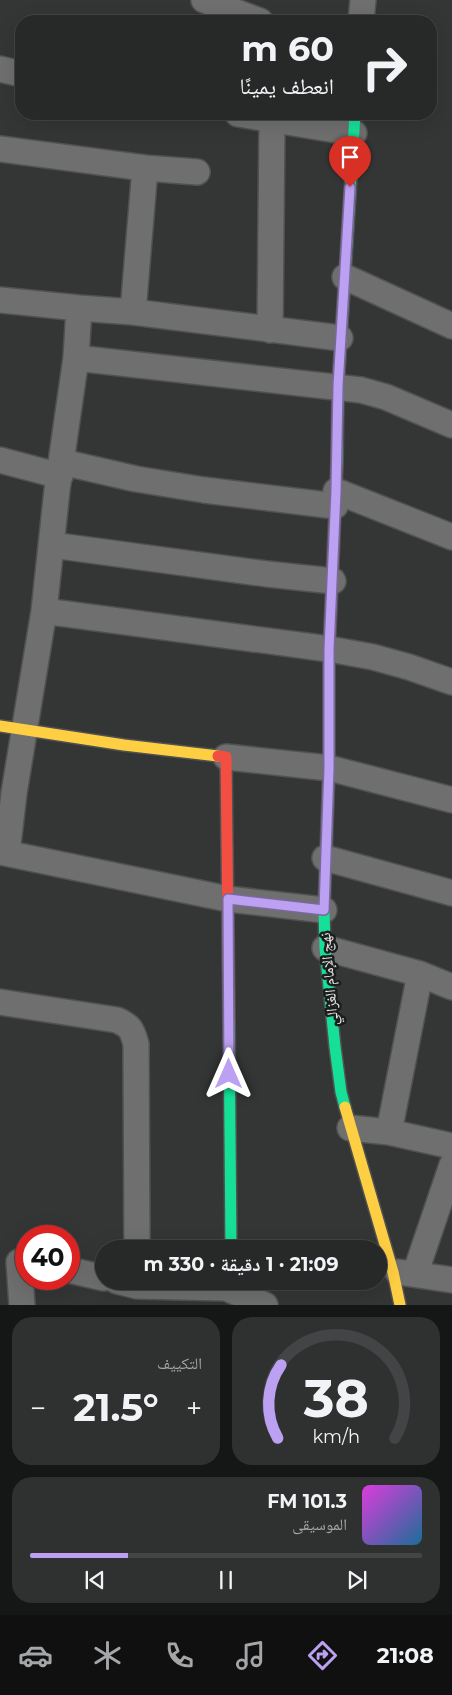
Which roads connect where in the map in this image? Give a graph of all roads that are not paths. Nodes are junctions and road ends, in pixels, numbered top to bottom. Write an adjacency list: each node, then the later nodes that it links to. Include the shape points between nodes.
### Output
1 (204, 0): 3 (street)
2 (362, 0): 4 (street)
3 (244, 15)
4 (361, 15)
5 (0, 70): 6 (street)
6 (15, 73)
7 (272, 120): 8 (street, نهج الإمام الغزالي); 17 (street)
8 (354, 123): 12 (street, نهج الإمام الغزالي)
9 (0, 149): 10 (street)
10 (145, 168): 11 (street); 15 (street)
11 (197, 172)
12 (345, 277): 16 (street); 18 (street, نهج الإمام الغزالي)
13 (0, 300): 14 (street)
14 (79, 308): 15 (street); 19 (street)
15 (133, 312): 17 (street)
16 (452, 326)
17 (270, 330): 18 (street)
18 (340, 338): 20 (street, نهج الإمام الغزالي)
19 (76, 358): 20 (street); 23 (street)
20 (338, 386): 21 (street, via 386,397); 24 (street, نهج الإمام الغزالي)
21 (452, 425)
22 (0, 460): 23 (street)
23 (61, 469): 24 (street, via 204,490); 26 (street)
24 (336, 499): 25 (street); 27 (street, نهج الإمام الغزالي)
25 (452, 536)
26 (52, 545): 27 (street); 28 (street)
27 (333, 580): 29 (street, نهج الإمام الغزالي)
28 (44, 611): 29 (street); 32 (street)
29 (329, 649): 30 (street, via 373,657); 34 (street, نهج الإمام الغزالي)
30 (452, 682)
31 (0, 726): 32 (street)
32 (25, 730): 33 (street); 36 (street)
33 (226, 757): 34 (street); 39 (street)
34 (329, 768): 35 (street); 37 (street, نهج الإمام الغزالي)
35 (452, 800)
36 (3, 852): 39 (street)
37 (326, 858): 38 (street); 40 (street, نهج الإمام الغزالي)
38 (452, 893)
39 (228, 899): 40 (street); 50 (street)
40 (324, 910): 41 (street, نهج الإمام الغزالي)
41 (325, 948): 42 (street); 45 (street, نهج الإمام الغزالي, via 337,1065)
42 (420, 974): 43 (street); 46 (street)
43 (452, 987)
44 (0, 1002): 49 (street, via 117,1020 129,1026 136,1044)
45 (350, 1128): 46 (street); 52 (street, نهج الإمام الغزالي)
46 (389, 1132): 47 (street)
47 (452, 1146)
48 (452, 1165): 52 (street)
49 (137, 1240)
50 (231, 1240)
51 (80, 1273): 53 (street)
52 (404, 1273): 54 (street); 59 (street, نهج الإمام الغزالي)
53 (95, 1276)
54 (452, 1280)
55 (20, 1290): 57 (street)
56 (238, 1290): 58 (street)
57 (22, 1305)
58 (265, 1305)
59 (400, 1305)

